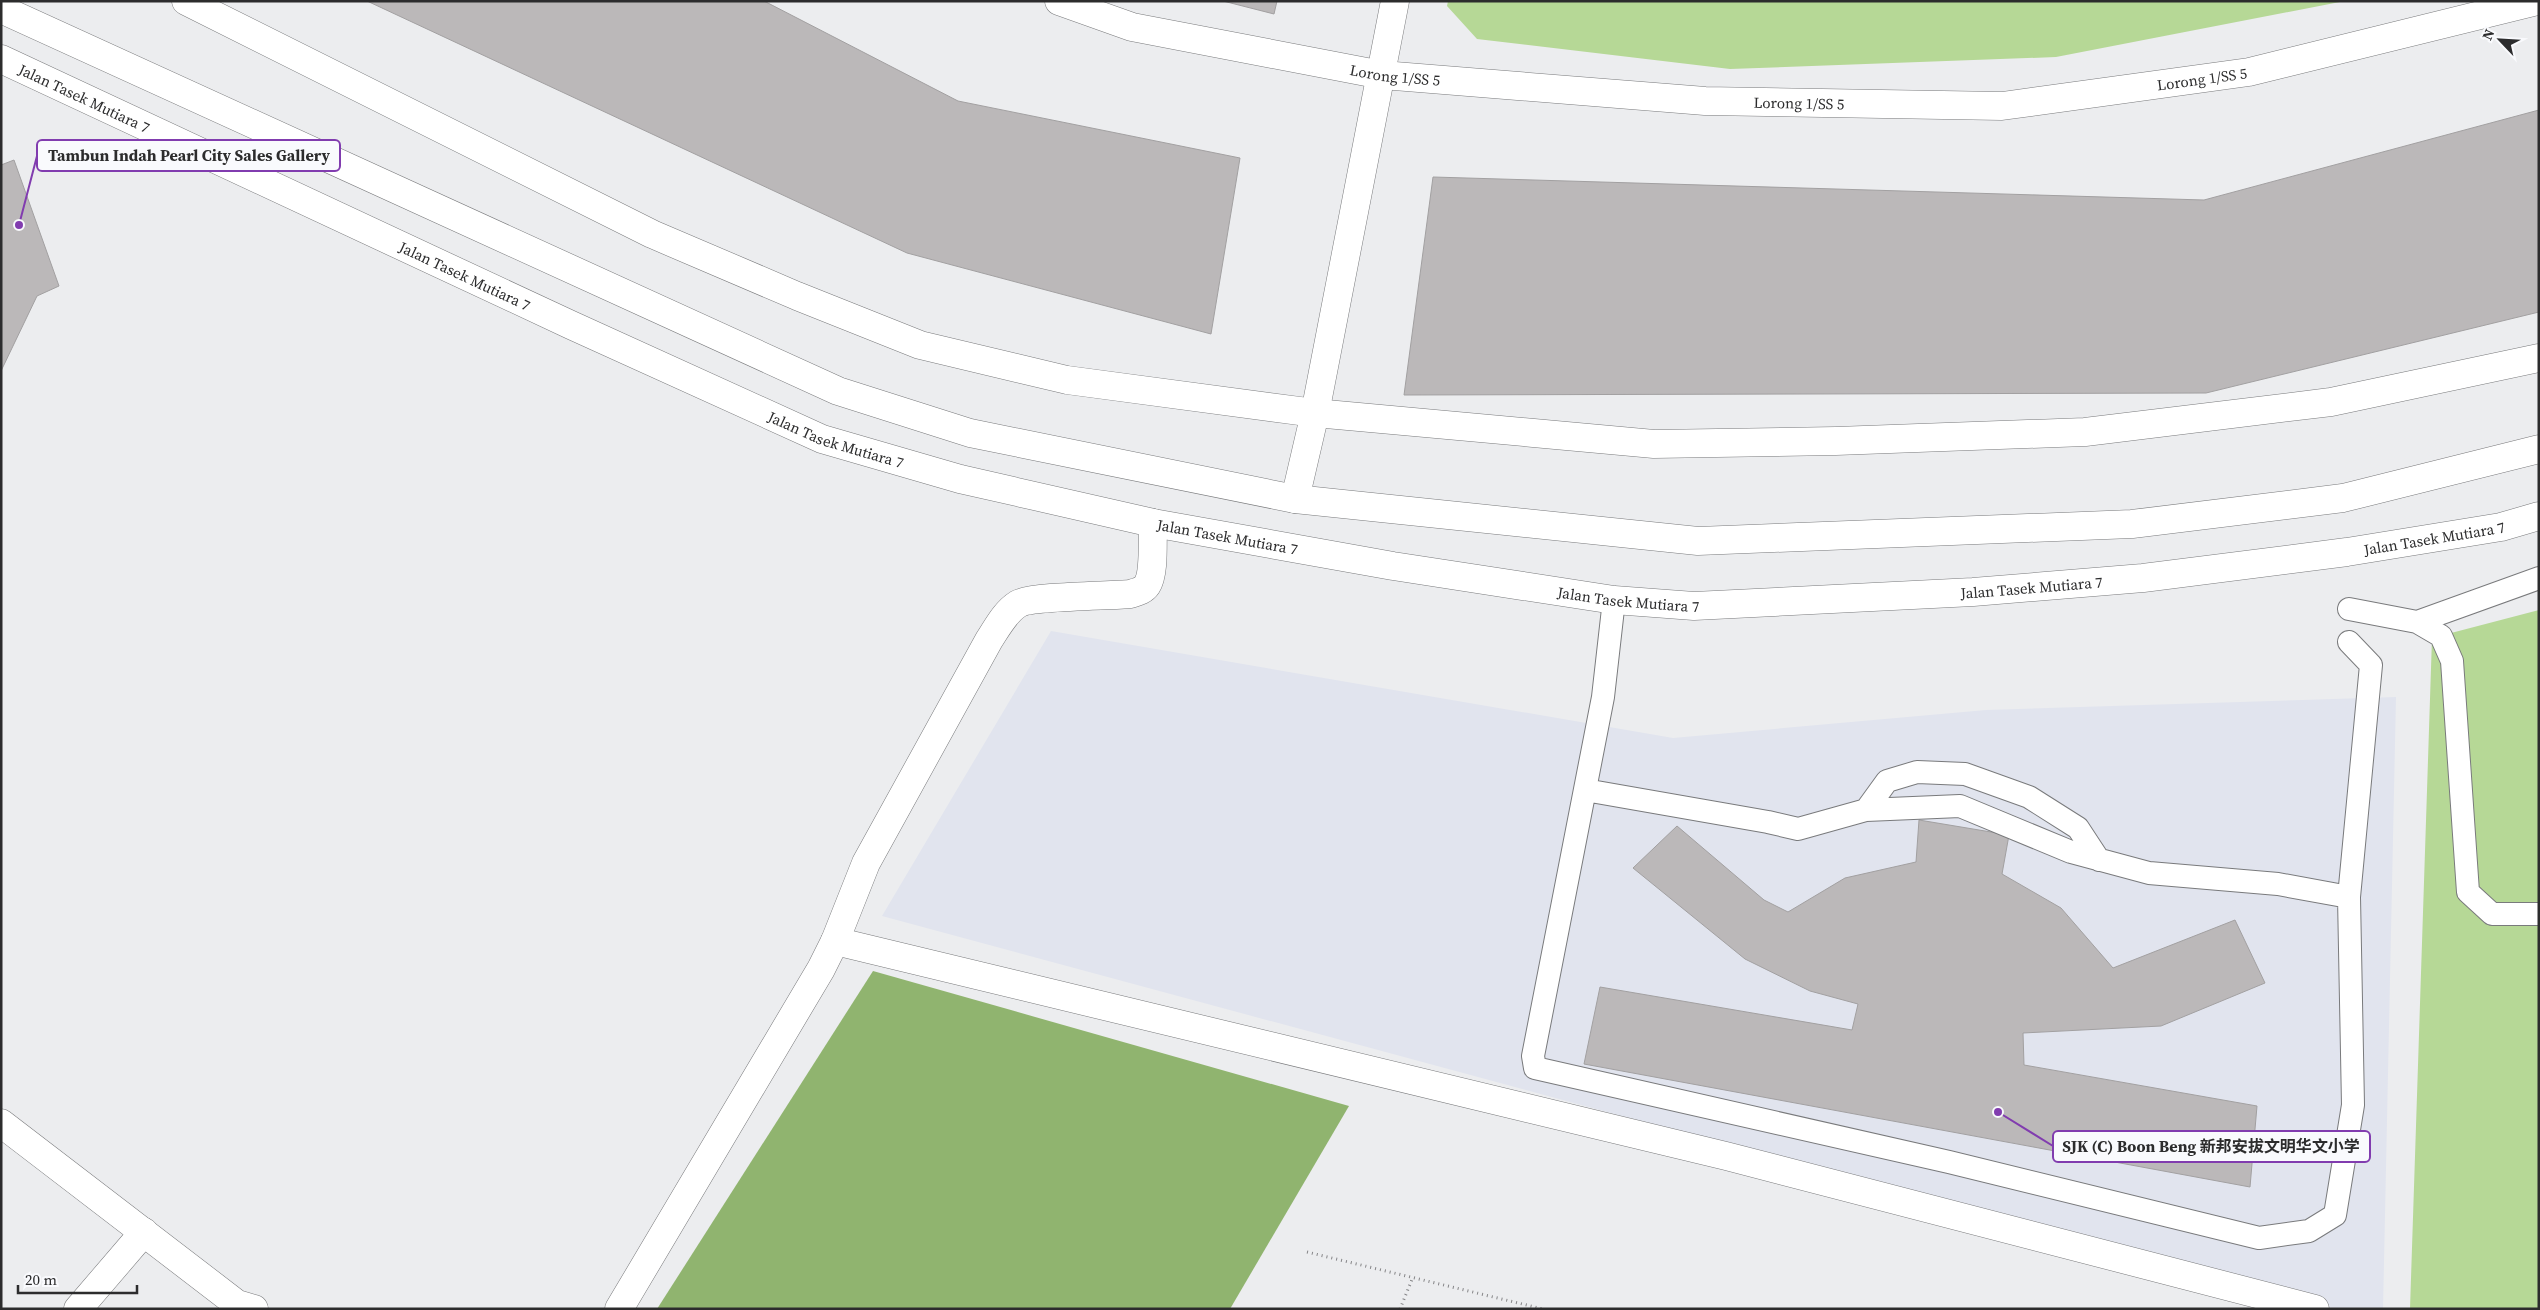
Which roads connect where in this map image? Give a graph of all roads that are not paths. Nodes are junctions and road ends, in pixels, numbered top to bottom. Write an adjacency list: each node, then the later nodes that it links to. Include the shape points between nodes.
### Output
1 (186, 1): 9 (street, via 652,234 920,344 1067,380)
2 (1059, 1): 7 (street, Lorong 1/SS 5, via 1132,27)
3 (1395, 1): 7 (street)
4 (2537, 1): 7 (street, Lorong 1/SS 5, via 2249,72 2002,106 1704,102)
5 (2, 9): 11 (street, via 838,390 970,433)
6 (1, 59): 13 (street, Jalan Tasek Mutiara 7, via 822,439 960,479)
7 (1382, 75): 9 (street)
8 (2539, 358): 9 (street, via 2332,402 2085,432 1654,444)
9 (1315, 413): 11 (street)
10 (2539, 449): 11 (street, via 2343,498 2132,524 1698,541)
11 (1295, 499)
12 (2539, 516): 15 (street, Jalan Tasek Mutiara 7, via 2501,527 2347,552 2143,578 1973,592 1694,606)
13 (1153, 523): 15 (street, Jalan Tasek Mutiara 7, via 1393,566); 24 (street, via 1151,575 1141,591 1040,599 1019,603 1006,615 989,640 866,864)
14 (2539, 578): 17 (lane)
15 (1614, 600): 19 (lane, via 1603,697)
16 (2349, 608): 17 (lane)
17 (2416, 622): 23 (lane, via 2441,636 2452,661 2468,892 2492,914)
18 (2350, 642): 22 (lane, via 2371,665)
19 (1586, 790): 20 (lane, via 1798,829); 22 (lane, via 1533,1056 1535,1068 1949,1162 2259,1238 2309,1231 2335,1214 2353,1105)
20 (1866, 810): 21 (lane, via 1960,806 2071,852); 21 (lane, via 1887,781 1917,772 1965,774 2029,797 2078,828)
21 (2099, 860): 22 (lane, via 2149,874 2278,884)
22 (2350, 897)
23 (2539, 914)
24 (835, 941): 29 (street); 30 (street, via 1726,1156)
25 (1, 1123): 26 (street)
26 (144, 1232): 27 (street); 28 (street, via 237,1304)
27 (78, 1309)
28 (254, 1309)
29 (619, 1309)
30 (2315, 1309)

